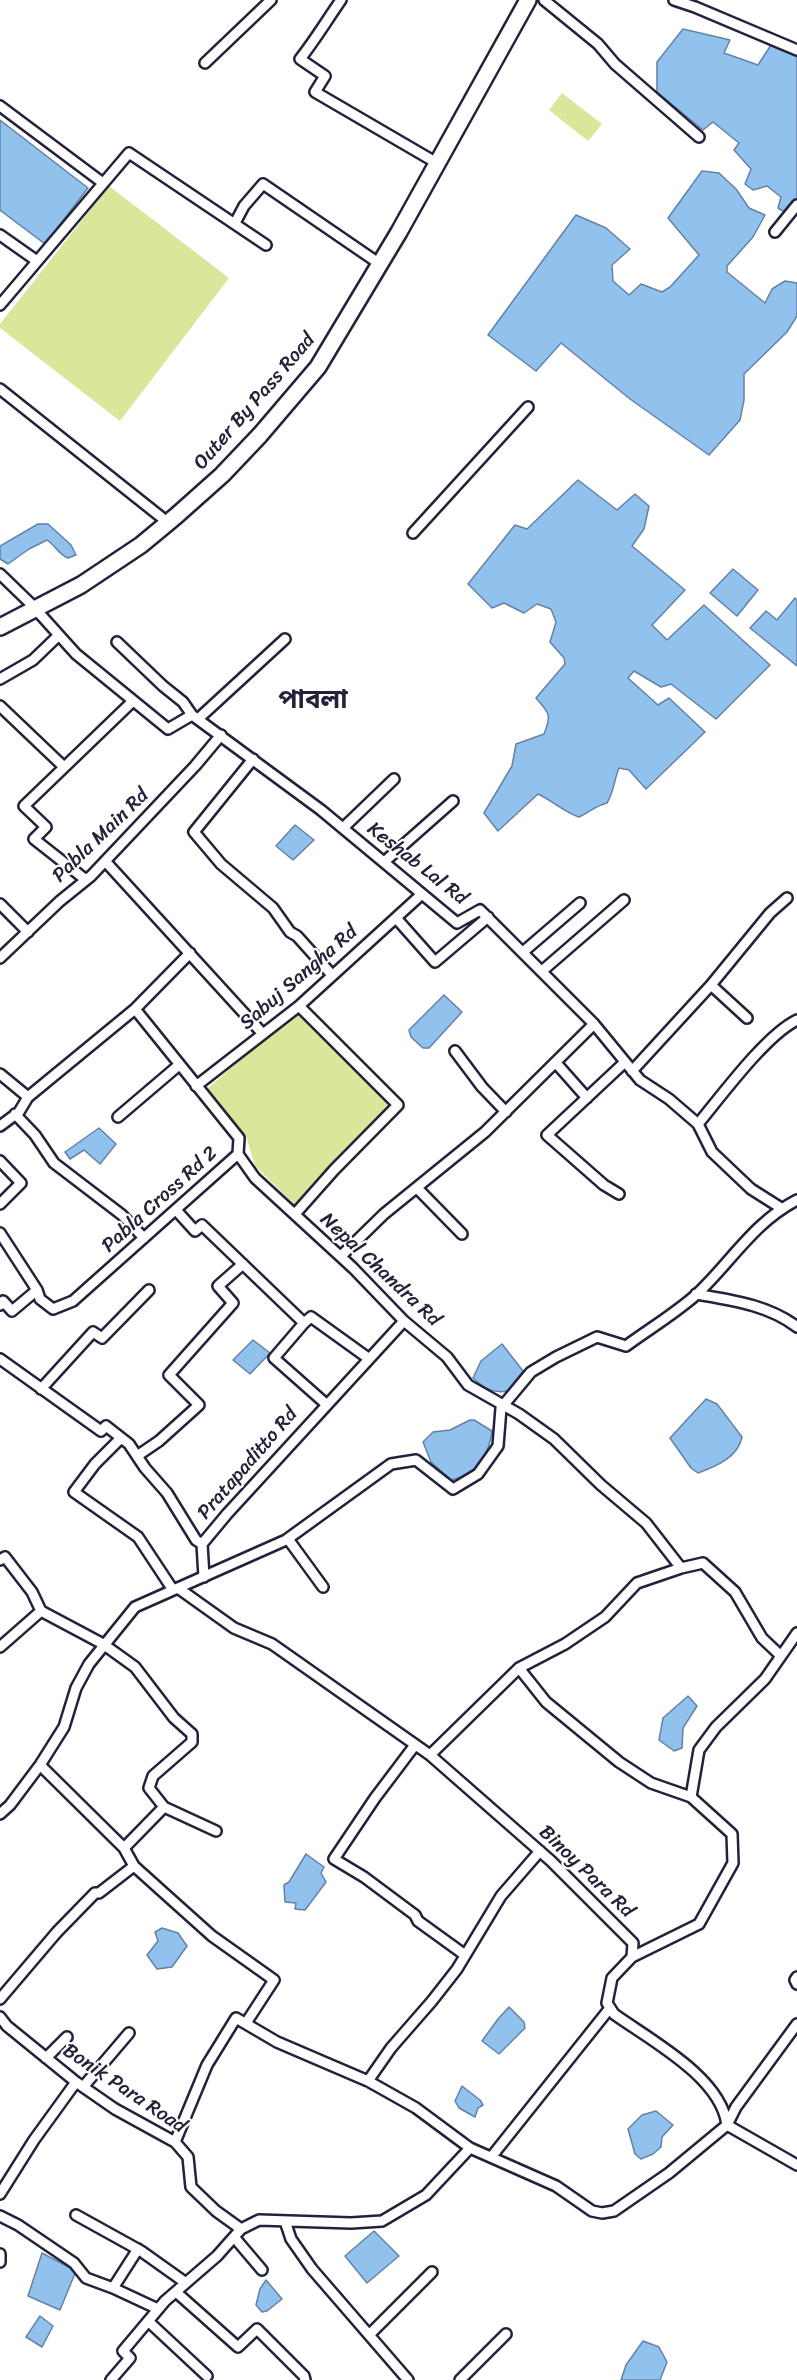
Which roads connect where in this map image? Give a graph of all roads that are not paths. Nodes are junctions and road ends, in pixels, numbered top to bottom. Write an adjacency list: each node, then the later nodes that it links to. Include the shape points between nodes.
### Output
1 (271, 0): 9 (street)
2 (341, 0): 12 (street, via 300,59 325,76 315,92)
3 (518, 0): 12 (main road, Outer By Pass Road)
4 (528, 0): 27 (main road, Outer By Pass Road, via 399,232 318,367 203,494 141,544 81,585)
5 (544, 0): 11 (street)
6 (674, 0): 7 (street)
7 (696, 3): 8 (street)
8 (797, 50)
9 (205, 63)
10 (0, 106): 13 (street)
11 (699, 137)
12 (430, 159): 19 (main road, Outer By Pass Road)
13 (103, 183): 15 (street, via 129,153); 20 (street)
14 (797, 206): 16 (street)
15 (235, 223): 18 (street); 19 (street, via 263,184)
16 (775, 232)
17 (0, 236): 20 (street)
18 (266, 245)
19 (374, 260): 24 (main road, Outer By Pass Road, via 311,362 231,453)
20 (37, 261): 21 (street)
21 (0, 305)
22 (0, 388): 24 (street)
23 (528, 407): 25 (street)
24 (161, 516): 27 (main road, Outer By Pass Road, via 133,540)
25 (413, 533)
26 (0, 574): 27 (street)
27 (33, 606): 28 (main road, Outer By Pass Road); 29 (main road, Outer By Pass Road); 30 (street)
28 (0, 620)
29 (0, 627)
30 (59, 636): 33 (street, via 33,660); 34 (street)
31 (285, 639): 36 (street)
32 (117, 642): 36 (street, Keshab Lal Rd)
33 (0, 679)
34 (134, 701): 36 (street, via 168,729); 39 (street)
35 (0, 706): 39 (street)
36 (195, 717): 37 (street, Keshab Lal Rd)
37 (221, 735): 38 (street, Keshab Lal Rd); 43 (street, Pabla Main Rd)
38 (253, 759): 42 (street, Keshab Lal Rd); 58 (street, via 194,832 221,864 273,908 290,932)
39 (64, 767): 45 (street, via 24,806 46,827 34,839)
40 (394, 779): 42 (street)
41 (453, 801): 44 (street)
42 (343, 828): 44 (street, Keshab Lal Rd)
43 (105, 861): 45 (street, Pabla Main Rd); 55 (street)
44 (384, 862): 46 (street, Keshab Lal Rd)
45 (86, 880): 53 (street, Pabla Main Rd)
46 (422, 894): 51 (street, Keshab Lal Rd, via 458,923 480,909); 52 (street, Sabuj Sangha Rd)
47 (787, 898): 59 (street)
48 (624, 900): 57 (street)
49 (580, 903): 54 (street)
50 (0, 904): 53 (street)
51 (488, 917): 52 (street, via 435,962); 54 (street, Keshab Lal Rd)
52 (396, 918): 58 (street, Sabuj Sangha Rd)
53 (28, 932): 56 (street, Pabla Main Rd)
54 (523, 952): 57 (street, Keshab Lal Rd)
55 (190, 953): 61 (street); 65 (street)
56 (0, 958)
57 (542, 971): 64 (street, Keshab Lal Rd)
58 (332, 975): 60 (street, Sabuj Sangha Rd)
59 (711, 985): 62 (street); 70 (street)
60 (298, 1006): 65 (street, Sabuj Sangha Rd); 88 (street, via 398,1105)
61 (135, 1009): 69 (street, Pabla Cross Rd 2); 73 (street)
62 (747, 1018)
63 (797, 1020): 78 (street, via 768,1043)
64 (594, 1024): 67 (street, Keshab Lal Rd); 68 (street)
65 (264, 1034): 72 (street, Sabuj Sangha Rd)
66 (455, 1051): 75 (street)
67 (625, 1062): 70 (street, Keshab Lal Rd); 74 (street)
68 (556, 1063): 74 (street); 75 (street)
69 (179, 1065): 72 (street, Pabla Cross Rd 2); 77 (street)
70 (632, 1071): 78 (street, Keshab Lal Rd)
71 (0, 1074): 73 (street)
72 (196, 1086): 80 (street, Pabla Cross Rd 2, via 240,1138)
73 (27, 1097): 76 (street)
74 (587, 1098): 83 (street, via 548,1136)
75 (506, 1112): 82 (street)
76 (15, 1114): 79 (street); 91 (street, via 54,1163 122,1215)
77 (118, 1117)
78 (698, 1124): 86 (street, Keshab Lal Rd, via 712,1152 751,1189)
79 (0, 1126)
80 (238, 1154): 87 (street, Pabla Cross Rd 2); 88 (street, Nepal Chandra Rd, via 255,1178)
81 (0, 1161): 84 (street, via 21,1184)
82 (417, 1188): 90 (street); 92 (street)
83 (619, 1194)
84 (1, 1200)
85 (797, 1200): 86 (street)
86 (781, 1208): 96 (street, via 742,1243)
87 (176, 1210): 91 (street, Pabla Cross Rd 2); 93 (street, via 195,1232 202,1225)
88 (295, 1215): 92 (street, Nepal Chandra Rd)
89 (0, 1233): 94 (street)
90 (462, 1234)
91 (144, 1238): 94 (street, Pabla Cross Rd 2, via 74,1300 53,1309 40,1299)
92 (341, 1256): 98 (street, Nepal Chandra Rd)
93 (243, 1264): 99 (street); 107 (street, via 218,1286 233,1303 170,1375 199,1405)
94 (37, 1290): 97 (street, via 12,1311)
95 (149, 1290): 103 (street, via 102,1338 93,1332)
96 (696, 1294): 100 (street, via 744,1302); 105 (street, via 626,1346 597,1337 556,1357 531,1372)
97 (1, 1301)
98 (404, 1321): 101 (street, Pratapaditto Rd); 105 (street, Nepal Chandra Rd, via 447,1357 468,1384)
99 (304, 1323): 101 (street, via 311,1317); 104 (street, via 274,1358)
100 (797, 1327)
101 (368, 1358): 104 (street, Pratapaditto Rd)
102 (0, 1359): 103 (street)
103 (41, 1389): 106 (street, via 101,1431 106,1426)
104 (326, 1404): 109 (street, Pratapaditto Rd)
105 (502, 1404): 108 (street, via 498,1446 478,1474 453,1489 416,1460 391,1464); 111 (street, Nepal Chandra Rd, via 554,1439 646,1523)
106 (121, 1438): 107 (street); 114 (street, via 74,1492 138,1537)
107 (137, 1456): 109 (street)
108 (288, 1539): 112 (street); 113 (street)
109 (202, 1544): 112 (street, Pratapaditto Rd)
110 (0, 1560): 115 (street, via 5,1557)
111 (681, 1568): 119 (street, via 703,1563 735,1592 762,1638); 120 (street, via 637,1583 605,1617)
112 (204, 1577): 114 (street)
113 (323, 1587)
114 (176, 1589): 117 (street, via 135,1607); 121 (street, Binoy Para Rd, via 234,1628 272,1644)
115 (42, 1611): 117 (street); 118 (street)
116 (797, 1633): 119 (street)
117 (103, 1644): 123 (street, via 80,1678 64,1727); 125 (street, via 135,1666 174,1718 192,1734 192,1742 153,1776 149,1788)
118 (0, 1647)
119 (781, 1656): 124 (street, via 765,1679 699,1749)
120 (519, 1668): 122 (street); 124 (street, via 546,1702 619,1762 651,1783)
121 (415, 1745): 122 (street, Binoy Para Rd); 131 (street, via 334,1859 364,1877)
122 (430, 1755): 129 (street, Binoy Para Rd)
123 (40, 1765): 126 (street); 128 (street)
124 (692, 1797): 132 (street, via 732,1834 733,1863 699,1924)
125 (164, 1807): 127 (street); 128 (street)
126 (0, 1814)
127 (216, 1831)
128 (124, 1848): 130 (street)
129 (540, 1851): 131 (street, via 501,1896); 132 (street, Binoy Para Rd, via 633,1943)
130 (134, 1866): 135 (street, via 95,1893); 138 (street, via 212,1936 274,1980)
131 (465, 1955): 143 (street)
132 (632, 1957): 136 (street, via 612,1978 607,2003)
133 (797, 1977): 134 (street)
134 (797, 1984)
135 (0, 1999)
136 (610, 2008): 145 (street, via 691,2068 720,2102); 148 (street)
137 (0, 2018): 142 (street, Bonik Para Road)
138 (246, 2023): 143 (street, via 277,2042); 146 (street, via 236,2018 227,2029 207,2065)
139 (797, 2024): 145 (street)
140 (129, 2032): 144 (street)
141 (67, 2037): 142 (street)
142 (46, 2058): 144 (street, Bonik Para Road)
143 (368, 2081): 147 (street, via 416,2108)
144 (80, 2085): 146 (street, Bonik Para Road); 150 (street, via 34,2140)
145 (727, 2125): 148 (street, via 669,2173 614,2211 602,2213); 149 (street)
146 (176, 2142): 154 (street, Bonik Para Road, via 188,2157 191,2187)
147 (470, 2148): 148 (street); 153 (street, via 426,2195 382,2221)
148 (492, 2156)
149 (797, 2165)
150 (0, 2194)
151 (0, 2216): 161 (street, via 74,2263 86,2278)
152 (76, 2216): 155 (street)
153 (285, 2221): 154 (street, via 259,2220); 166 (street, via 291,2239 312,2270)
154 (238, 2233): 158 (street, Bonik Para Road); 160 (street)
155 (138, 2249): 160 (street); 161 (street)
156 (0, 2254): 157 (street)
157 (0, 2262)
158 (262, 2270)
159 (432, 2272): 166 (street)
160 (186, 2283): 162 (street)
161 (113, 2288): 163 (street)
162 (176, 2292): 163 (street); 169 (street, via 238,2347 257,2329)
163 (158, 2309): 164 (street)
164 (148, 2321): 167 (street); 168 (street, via 123,2351 130,2358)
165 (506, 2334): 171 (street)
166 (369, 2336): 170 (street)
167 (207, 2376)
168 (111, 2380)
169 (305, 2380)
170 (408, 2380)
171 (460, 2380)

